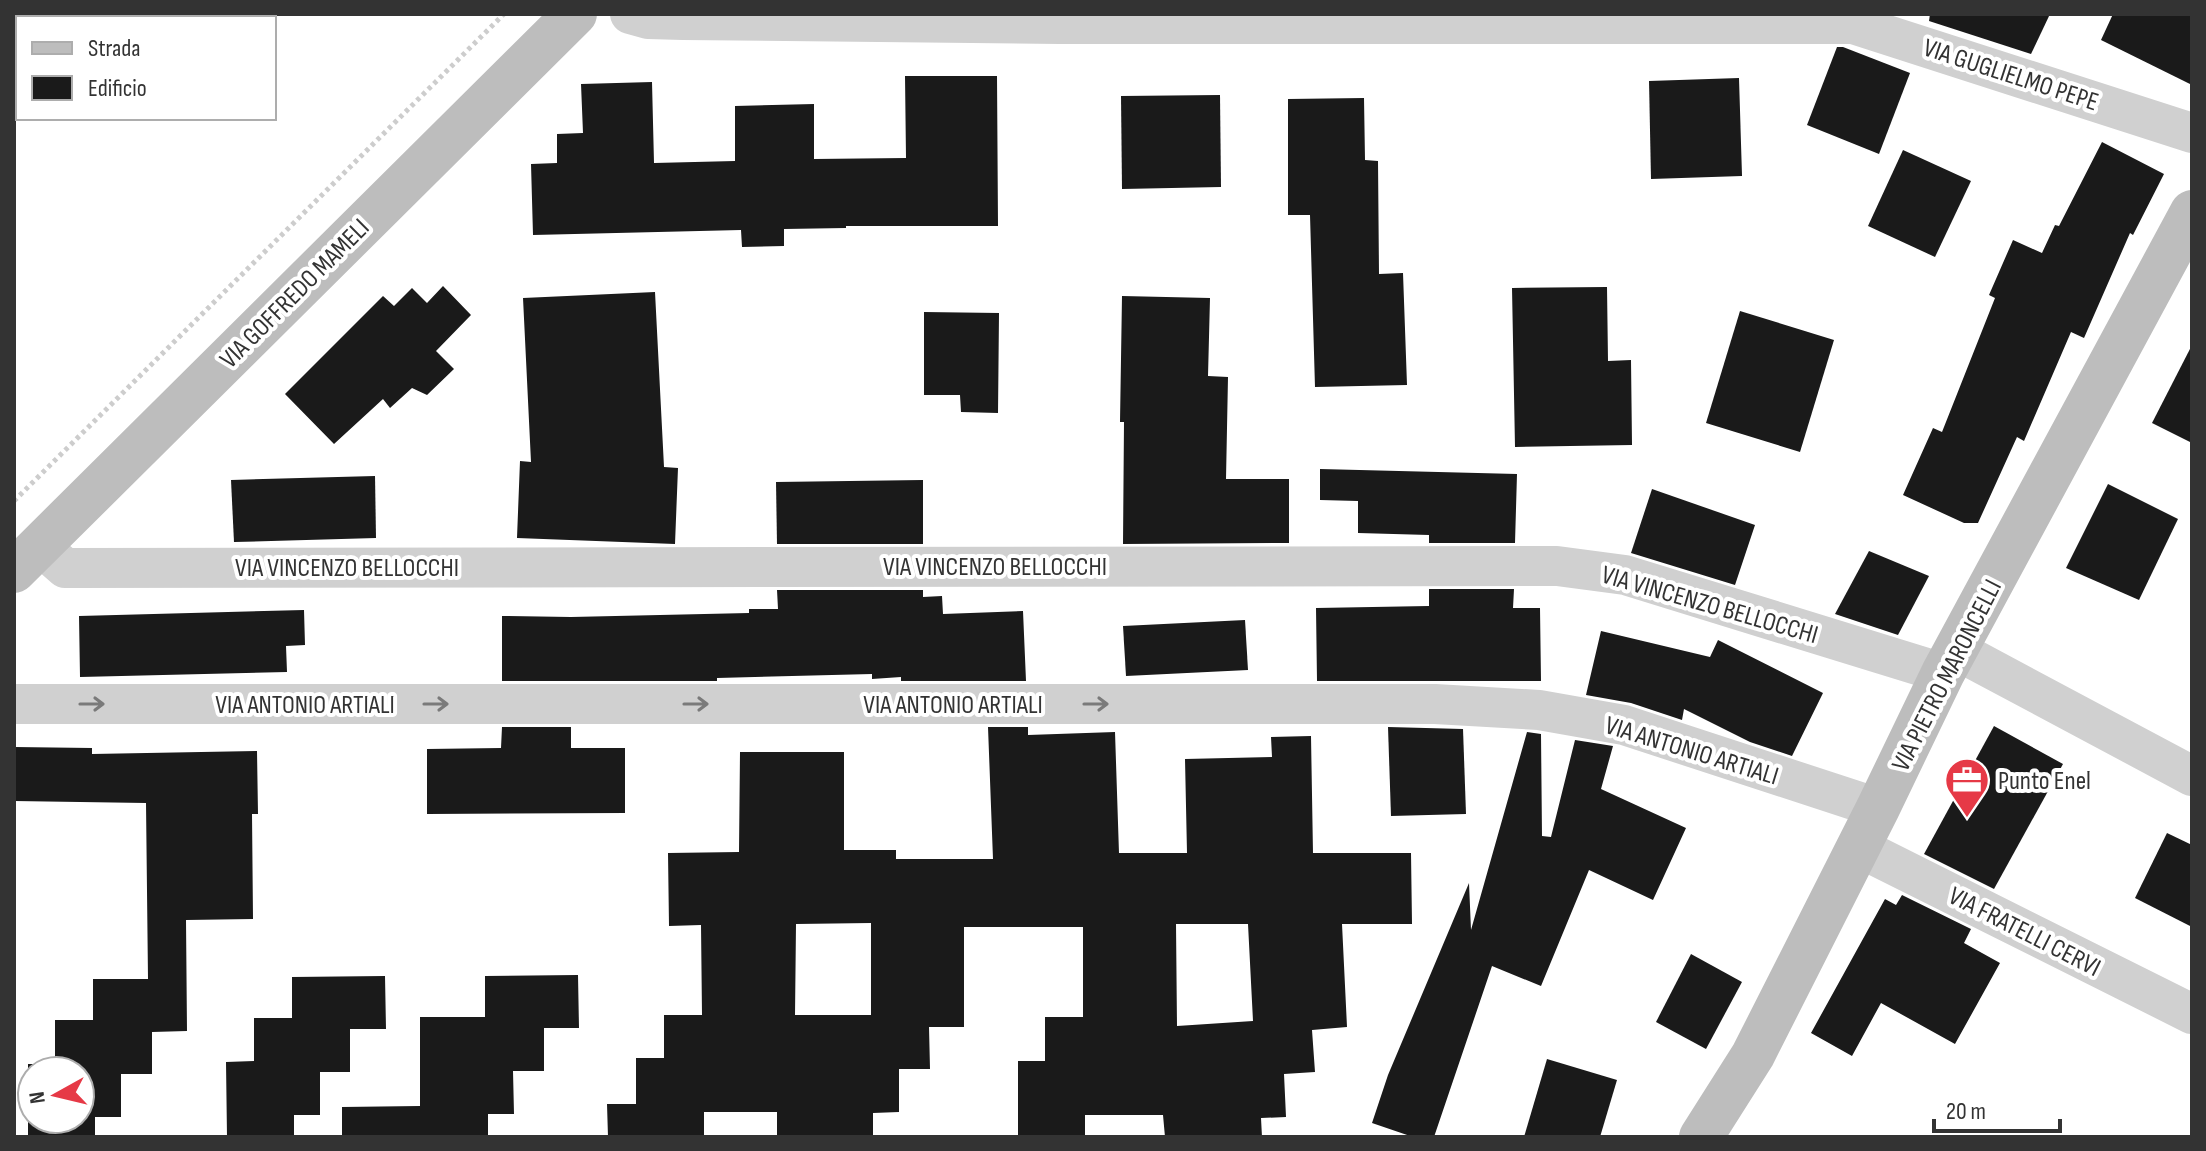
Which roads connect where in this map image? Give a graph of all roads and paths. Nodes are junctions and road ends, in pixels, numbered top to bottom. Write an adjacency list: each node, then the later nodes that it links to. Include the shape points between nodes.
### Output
1 (504, 14): 6 (path)
2 (575, 14): 7 (street, VIA GOFFREDO MAMELI)
3 (630, 14): 4 (street, VIA GUGLIELMO PEPE, via 683,20 1028,23 1853,24)
4 (2192, 133)
5 (2192, 212): 8 (street, VIA PIETRO MARONCELLI)
6 (14, 501)
7 (27, 558): 8 (street, VIA VINCENZO BELLOCCHI, via 65,568 1557,566 1625,575)
8 (1950, 661): 10 (street, VIA VINCENZO BELLOCCHI); 11 (street, VIA PIETRO MARONCELLI)
9 (14, 704): 11 (street, VIA ANTONIO ARTIALI, one-way to 11, via 1450,705 1539,710 1624,725)
10 (2192, 776)
11 (1878, 808): 12 (street, VIA PIETRO MARONCELLI)
12 (1858, 847): 13 (street, VIA FRATELLI CERVI); 14 (street, VIA PIETRO MARONCELLI, via 1753,1055)
13 (2192, 1014)
14 (1701, 1137)

